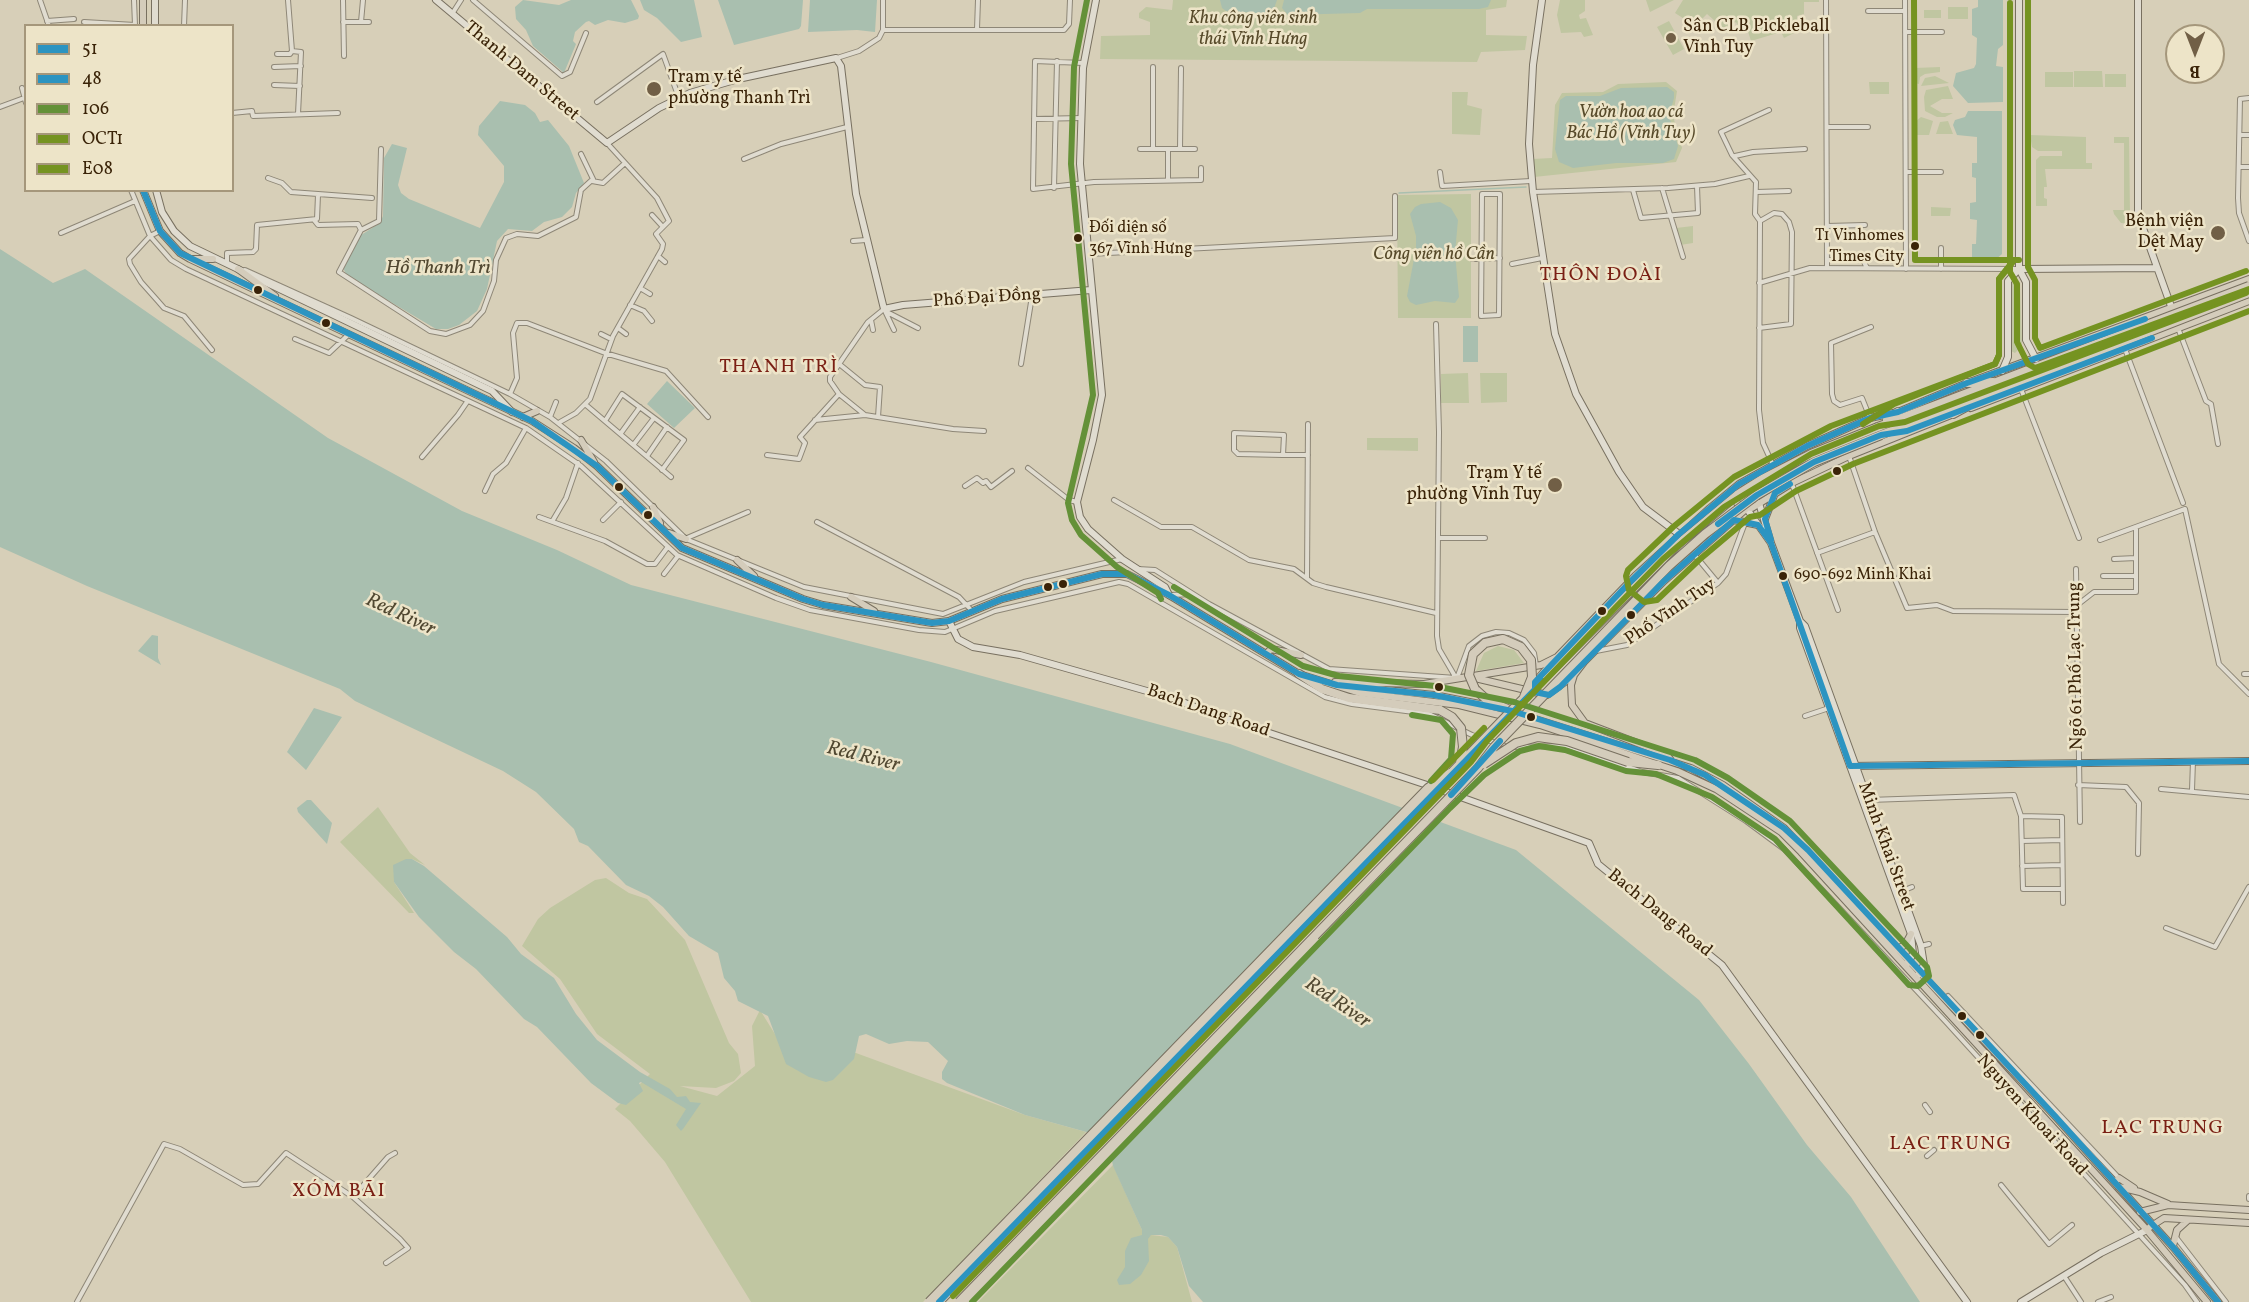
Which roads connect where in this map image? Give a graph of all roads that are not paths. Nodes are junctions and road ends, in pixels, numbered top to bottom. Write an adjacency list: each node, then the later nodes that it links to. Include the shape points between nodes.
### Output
1 (40, 0): 29 (street)
2 (134, 0): 31 (street)
3 (143, 0): 32 (main road)
4 (156, 0): 33 (street)
5 (185, 0): 34 (street)
6 (288, 0): 40 (street)
7 (343, 0): 26 (street)
8 (363, 0): 27 (street)
9 (436, 0): 23 (street, Thanh Dam Street)
10 (461, 0): 23 (street)
11 (473, 0): 39 (street, via 562,76 570,72)
12 (882, 0): 36 (street)
13 (978, 0): 35 (street)
14 (1070, 0): 35 (street, via 1069,24 1064,30)
15 (1096, 0): 45 (street)
16 (1542, 0): 93 (street, via 1533,65)
17 (1826, 0): 67 (street)
18 (1905, 0): 22 (street)
19 (2019, 0): 144 (street)
20 (2138, 0): 140 (street, via 2138,214)
21 (1868, 11): 22 (street)
22 (1905, 11): 37 (street)
23 (452, 14): 71 (street, Thanh Dam Street)
24 (74, 19): 29 (street)
25 (84, 22): 30 (street)
26 (343, 22): 27 (street); 42 (street)
27 (361, 22): 28 (street)
28 (369, 22)
29 (48, 23)
30 (118, 24)
31 (135, 24)
32 (143, 24)
33 (155, 24)
34 (184, 24)
35 (977, 29): 36 (street)
36 (883, 30): 43 (street, via 873,45)
37 (1905, 32): 38 (street); 87 (street)
38 (1942, 32)
39 (586, 33)
40 (292, 51): 41 (street); 46 (street, via 301,52)
41 (277, 54)
42 (344, 56)
43 (836, 58): 54 (street, via 738,79); 66 (street, via 841,66)
44 (1057, 61): 45 (street); 63 (street); 65 (street, via 1035,62)
45 (1083, 63): 64 (street)
46 (301, 66): 47 (street); 51 (street)
47 (274, 67)
48 (1153, 68): 74 (street)
49 (1181, 68): 76 (street)
50 (274, 85): 51 (street)
51 (300, 86): 62 (street)
52 (22, 88): 53 (street)
53 (24, 96)
54 (680, 98): 57 (street, via 663,54); 71 (street)
55 (2249, 98): 69 (street, via 2240,99)
56 (24, 100): 58 (street)
57 (597, 102)
58 (0, 107)
59 (1769, 110): 80 (street, via 1721,132)
60 (234, 113): 62 (street)
61 (338, 113): 62 (street)
62 (298, 114)
63 (1056, 118): 64 (street); 65 (street); 96 (street)
64 (1081, 118): 94 (street)
65 (1034, 119): 96 (street, via 1033,189)
66 (847, 127): 81 (street, via 781,144); 121 (street)
67 (1827, 127): 68 (street); 115 (street)
68 (1868, 127)
69 (2240, 135): 70 (street); 83 (street)
70 (2249, 135)
71 (607, 143): 82 (street)
72 (381, 149): 117 (street, via 379,221)
73 (1140, 149): 74 (street)
74 (1153, 149): 75 (street)
75 (1168, 149): 76 (street); 91 (street)
76 (1180, 149): 77 (street)
77 (1195, 149)
78 (1805, 149): 80 (street)
79 (581, 154): 92 (street)
80 (1735, 156): 89 (street)
81 (744, 159)
82 (626, 163): 92 (street, via 603,183); 116 (street, via 657,198 669,221)
83 (2239, 167): 84 (street); 122 (street, via 2239,213)
84 (2249, 167)
85 (1201, 168): 91 (street, via 1201,180)
86 (1440, 172): 97 (street, via 1442,186)
87 (1906, 172): 88 (street); 142 (street)
88 (1941, 172)
89 (1749, 176): 95 (street); 105 (street, via 1756,182)
90 (268, 178): 106 (street, via 282,183 291,192)
91 (1168, 180): 94 (street)
92 (592, 181): 117 (street, via 581,190 576,217 538,236 517,234 503,241 483,311 470,325 447,334 430,331 342,276 339,268)
93 (1532, 181): 97 (street); 104 (street)
94 (1082, 183): 96 (street); 125 (street)
95 (1697, 186): 98 (street); 111 (street, via 1698,213)
96 (1054, 188)
97 (1497, 188): 128 (street, via 1482,194); 129 (street)
98 (1662, 188): 99 (street); 111 (street)
99 (1633, 189): 104 (street); 111 (street, via 1641,219)
100 (1789, 191): 105 (street)
101 (132, 192): 109 (street, Nguyen Khoai Road)
102 (143, 192): 118 (main road)
103 (157, 192): 132 (street, via 162,212 174,231)
104 (1533, 192): 130 (street)
105 (1756, 192): 113 (street, via 1755,214)
106 (318, 195): 108 (street); 112 (street, via 318,216)
107 (1395, 196): 125 (street, via 1395,238)
108 (372, 198)
109 (135, 201): 119 (street); 120 (street, Nguyen Khoai Road)
110 (652, 215): 116 (street)
111 (1669, 215): 127 (street)
112 (314, 220): 117 (street, via 318,225 358,224); 136 (street, via 258,225 256,249 227,253)
113 (1760, 221): 145 (street, via 1774,213 1782,214 1789,222); 147 (street)
114 (1865, 225): 115 (street)
115 (1827, 226): 134 (street)
116 (663, 227): 126 (street, via 656,234 663,244)
117 (361, 230)
118 (160, 231): 120 (street); 131 (main road)
119 (61, 233)
120 (150, 236): 176 (street, Nguyen Khoai Road, via 171,260 186,269); 179 (street, via 129,259 130,264 164,308 184,316)
121 (866, 240): 123 (street); 158 (street)
122 (2249, 241)
123 (853, 242)
124 (1941, 248): 143 (street)
125 (1089, 254): 150 (street)
126 (658, 256): 135 (street); 149 (street)
127 (1683, 257)
128 (1481, 258): 129 (street); 129 (street, via 1481,316 1499,315); 133 (street)
129 (1500, 258)
130 (1542, 258): 137 (street); 257 (street, via 1555,334 1576,394 1643,507)
131 (190, 259): 132 (main road); 155 (main road)
132 (213, 259): 136 (street)
133 (1472, 259)
134 (1827, 260): 138 (street); 139 (street, via 1863,260)
135 (665, 262)
136 (227, 264): 141 (street)
137 (1512, 264)
138 (1827, 268): 139 (street); 145 (street)
139 (1867, 268): 142 (street)
140 (2157, 268): 144 (street); 157 (street)
141 (238, 269): 155 (main road); 188 (street)
142 (1906, 269): 143 (street)
143 (1941, 269): 144 (street)
144 (2019, 269): 181 (street, via 2026,282 2026,340); 184 (street, via 2008,281 2008,357)
145 (1791, 273): 147 (street); 166 (street, via 1791,324)
146 (2249, 279): 157 (main road)
147 (1759, 283): 166 (street)
148 (2249, 286): 177 (highway, bridge)
149 (640, 288): 152 (street); 156 (street)
150 (1091, 290): 153 (street, Phố Đại Đồng); 240 (street, via 1102,395)
151 (2249, 293): 177 (highway, bridge)
152 (650, 294)
153 (1032, 296): 158 (street, Phố Đại Đồng, via 903,305); 183 (street)
154 (2249, 301): 167 (main road)
155 (288, 305): 170 (main road)
156 (630, 305): 161 (street, via 644,311); 164 (street)
157 (2172, 309): 159 (main road); 167 (main road)
158 (884, 310): 160 (street, Phố Đại Đồng); 165 (street); 169 (street)
159 (2145, 319): 173 (main road); 181 (main road)
160 (871, 320): 168 (street); 182 (street, Phố Đại Đồng)
161 (652, 321)
162 (1436, 324): 258 (street)
163 (1871, 327): 205 (street, via 1831,343 1834,401 1840,405 1862,398)
164 (618, 328): 172 (street); 175 (street)
165 (918, 328)
166 (1759, 328): 226 (street, via 1759,410 1763,443)
167 (2178, 328): 173 (main road); 218 (street, via 2206,401 2211,404)
168 (873, 330)
169 (894, 330)
170 (348, 334): 176 (street); 196 (main road)
171 (601, 334): 175 (street)
172 (626, 334)
173 (2152, 338): 178 (main road)
174 (296, 339): 176 (street, via 329,353)
175 (611, 339): 180 (street)
176 (342, 342): 191 (street, Nguyen Khoai Road)
177 (2112, 342): 186 (highway)
178 (2125, 349): 187 (main road); 242 (street)
179 (212, 350)
180 (605, 353): 189 (street, via 527,323 517,323 512,343 517,378); 193 (street, via 596,387); 202 (street, via 666,371)
181 (2036, 359): 184 (main road)
182 (838, 363): 190 (street, via 829,379); 203 (street, via 865,385 880,387)
183 (1021, 364)
184 (2002, 371): 185 (main road)
185 (1967, 383): 186 (highway); 197 (main road)
186 (2003, 384): 198 (highway); 213 (highway)
187 (2021, 389): 198 (main road); 260 (street)
188 (492, 390): 189 (street); 196 (street)
189 (510, 394): 195 (street)
190 (838, 394): 199 (street); 206 (street)
191 (466, 402): 211 (street, Nguyen Khoai Road); 224 (street)
192 (556, 402): 201 (street)
193 (586, 405): 207 (street); 208 (street)
194 (640, 407): 204 (street); 207 (street, via 622,394); 215 (street)
195 (537, 411): 200 (main road); 201 (street)
196 (512, 412): 200 (main road)
197 (1898, 412): 205 (main road); 213 (highway)
198 (1953, 414): 214 (main road)
199 (865, 415): 203 (street); 206 (street)
200 (523, 417): 227 (main road)
201 (550, 417): 208 (street)
202 (708, 417)
203 (878, 417): 212 (street)
204 (654, 418): 210 (street); 217 (street)
205 (1870, 418): 226 (main road)
206 (814, 420): 219 (street, via 800,437 805,443 799,459)
207 (605, 421): 215 (street)
208 (560, 422): 216 (street)
209 (1308, 424): 221 (street)
210 (667, 427): 222 (street); 229 (street, via 684,440)
211 (526, 429): 225 (street, Nguyen Khoai Road); 236 (street)
212 (984, 431)
213 (1880, 431): 214 (highway); 308 (highway, bridge, via 1804,457 1737,495 1678,544); 316 (highway, bridge, via 1786,477 1705,534 1623,612)
214 (1907, 431): 223 (main road)
215 (621, 433): 217 (street)
216 (581, 440): 227 (main road); 243 (street)
217 (634, 444): 222 (street)
218 (2218, 444)
219 (767, 455)
220 (1283, 455): 220 (street, via 1284,435 1234,433 1234,450 1238,454); 221 (street)
221 (1308, 455): 278 (street)
222 (647, 456): 229 (street)
223 (1849, 456): 233 (main road); 256 (street)
224 (422, 457)
225 (578, 463): 239 (street, Nguyen Khoai Road); 248 (street, via 566,498)
226 (1773, 465): 232 (main road)
227 (597, 466): 255 (main road)
228 (1028, 468): 240 (street, via 1061,495)
229 (662, 470): 231 (street)
230 (1012, 471): 234 (street, via 991,487 977,478)
231 (671, 477)
232 (1748, 481): 235 (main road); 241 (main road, via 1759,487)
233 (1792, 483): 237 (main road); 266 (street)
234 (965, 486)
235 (1735, 490): 244 (main road, via 1735,501); 257 (main road)
236 (485, 491)
237 (1776, 493): 241 (main road); 247 (main road)
238 (1114, 500): 278 (street, via 1161,527 1192,527 1249,560 1294,569)
239 (621, 502): 249 (street); 264 (street, Nguyen Khoai Road)
240 (1077, 502): 269 (street, via 1088,529)
241 (1760, 502): 244 (main road); 247 (street, Minh Khai Street)
242 (2182, 503)
243 (653, 507): 255 (main road); 261 (street)
244 (1746, 509): 250 (main road); 253 (street, Minh Khai Street)
245 (748, 512): 261 (street)
246 (539, 517): 248 (street)
247 (1765, 519): 263 (street, Minh Khai Street)
248 (553, 520): 264 (street, via 605,541 647,564 655,564)
249 (603, 520)
250 (1734, 520): 252 (main road); 265 (main road)
251 (817, 522): 286 (street)
252 (1745, 522): 253 (main road); 280 (street, Phố Vĩnh Tuy, via 1726,574)
253 (1758, 525): 263 (street, Minh Khai Street)
254 (2136, 527): 262 (street); 268 (street); 306 (street, via 2185,509 2219,664)
255 (663, 530): 261 (main road); 279 (main road, via 682,548)
256 (1875, 532): 266 (street); 288 (street, via 1907,609 1937,605 1953,611)
257 (1680, 534): 275 (main road)
258 (1438, 538): 259 (street); 292 (street)
259 (1485, 538)
260 (2079, 538)
261 (686, 539): 271 (street)
262 (2100, 540)
263 (1771, 543): 307 (street, Minh Khai Street, via 1805,626)
264 (667, 548): 267 (street, Nguyen Khoai Road)
265 (1693, 553): 280 (street); 282 (main road)
266 (1817, 553): 289 (street)
267 (678, 556): 274 (street); 294 (street, Nguyen Khoai Road, via 810,610 919,630)
268 (2136, 558): 270 (street); 277 (street)
269 (1122, 559): 272 (street); 286 (street, via 1024,582)
270 (2114, 559)
271 (737, 560): 279 (main road); 285 (street, via 804,587)
272 (1138, 569): 283 (street, via 1155,570); 284 (street, via 1165,587)
273 (2076, 569): 288 (street, Ngõ 61 Phố Lạc Trung)
274 (664, 574)
275 (1635, 576): 281 (main road); 282 (main road, via 1641,589)
276 (2103, 576): 277 (street)
277 (2136, 576): 288 (street, via 2136,592 2094,592)
278 (1307, 578): 292 (street, via 1326,587)
279 (758, 580): 291 (main road, via 823,605)
280 (1718, 583): 295 (street, Phố Vĩnh Tuy, via 1626,645)
281 (1621, 591): 287 (main road, via 1633,596); 298 (main road)
282 (1653, 592): 287 (main road)
283 (1194, 594): 284 (street); 297 (street)
284 (1168, 595): 290 (main road, Nguyen Khoai Road, via 1128,574 1115,572 1002,599); 296 (main road, Nguyen Khoai Road)
285 (851, 597): 286 (street, via 937,614); 291 (main road)
286 (968, 604): 290 (street)
287 (1639, 606): 295 (main road)
288 (2076, 609): 313 (street, Ngõ 61 Phố Lạc Trung)
289 (1838, 610)
290 (972, 611): 293 (main road, Nguyen Khoai Road)
291 (877, 613): 293 (main road, via 932,623)
292 (1436, 613): 303 (street, via 1438,649)
293 (949, 621): 294 (street)
294 (953, 630): 335 (street, Nguyen Khoai Road, via 995,611 1026,603 1112,582 1128,585 1325,697 1429,714 1508,747 1568,746 1636,770 1678,778 1784,849); 372 (street, via 958,639 973,647 1020,656 1175,699 1589,843 1598,864 1722,965)
295 (1595, 651): 301 (main road)
296 (1267, 652): 297 (main road, via 1271,649); 300 (main road, Nguyen Khoai Road)
297 (1301, 655): 303 (street, via 1329,669)
298 (1557, 657): 299 (main road); 305 (main road, via 1535,681)
299 (1536, 665): 302 (main road); 303 (street, via 1534,653 1524,640 1514,634 1496,632 1469,646)
300 (1299, 674): 304 (main road, Nguyen Khoai Road); 317 (highway, bridge, via 1322,689 1351,698 1428,707 1452,717 1461,728 1463,740)
301 (1574, 675): 305 (main road, via 1550,695); 310 (main road, via 1571,698 1579,718 1592,728 1666,754)
302 (1474, 678): 303 (main road); 305 (main road)
303 (1457, 679): 304 (main road, via 1411,685 1352,681)
304 (1334, 684): 308 (main road, Nguyen Khoai Road, via 1434,695); 314 (main road, Nguyen Khoai Road, via 1360,693 1459,705 1520,720)
305 (1534, 692)
306 (2249, 694)
307 (1830, 705): 309 (street); 315 (street, Minh Khai Street)
308 (1513, 710): 308 (highway, bridge, via 1526,694 1532,677 1531,660 1521,646 1497,639 1478,648 1469,666 1471,681 1487,700); 310 (main road, Nguyen Khoai Road); 317 (highway, bridge)
309 (1805, 716)
310 (1670, 760): 340 (main road, Nguyen Khoai Road, via 1723,785 1784,828)
311 (2193, 761): 312 (street); 313 (street); 320 (street)
312 (2249, 761)
313 (2078, 763): 315 (street); 318 (street, Ngõ 61 Phố Lạc Trung)
314 (1658, 765): 316 (highway, bridge, via 1628,762 1568,741 1538,737 1516,743); 335 (main road, Nguyen Khoai Road, via 1716,789 1781,832)
315 (1853, 766): 322 (street, Minh Khai Street); 337 (street, Minh Khai Street)
316 (1478, 768): 370 (highway, bridge); 371 (highway, bridge, via 1469,784)
317 (1456, 770): 368 (highway, bridge, via 1428,788); 369 (highway, bridge)
318 (2078, 785): 324 (street, Ngõ 61 Phố Lạc Trung); 327 (street, via 2126,787 2133,795 2139,802)
319 (2161, 789): 320 (street)
320 (2192, 790): 321 (street, via 2204,795)
321 (2249, 796)
322 (1869, 800): 323 (street, via 2014,795); 333 (street, Minh Khai Street)
323 (2021, 816): 325 (street, via 2062,817); 326 (street)
324 (2080, 822)
325 (2062, 840): 326 (street); 328 (street)
326 (2022, 841): 329 (street)
327 (2138, 854)
328 (2062, 865): 329 (street); 332 (street)
329 (2022, 866): 332 (street, via 2023,889)
330 (1912, 887): 333 (street)
331 (2249, 887): 336 (street, via 2216,947)
332 (2062, 889): 334 (street)
333 (1901, 891): 339 (street, Minh Khai Street)
334 (2063, 903)
335 (1855, 917): 341 (main road, Nguyen Khoai Road); 361 (street, Nguyen Khoai Road)
336 (2166, 928)
337 (1911, 934): 340 (main road); 341 (street, Minh Khai Street, via 1914,947)
338 (1929, 945): 339 (street)
339 (1921, 946): 342 (street, Minh Khai Street, via 1924,965)
340 (1899, 948): 341 (main road, Nguyen Khoai Road)
341 (1908, 964): 342 (main road, Nguyen Khoai Road)
342 (1918, 976): 349 (main road, Nguyen Khoai Road); 355 (main road, Nguyen Khoai Road)
343 (1948, 996): 349 (street, Nguyen Khoai Road)
344 (1925, 1105): 345 (street)
345 (1930, 1112)
346 (1934, 1150): 348 (street)
347 (395, 1153): 351 (street)
348 (1927, 1156)
349 (2118, 1182): 352 (main road); 354 (main road, Nguyen Khoai Road)
350 (2001, 1185): 358 (street, via 2049,1244)
351 (353, 1197): 364 (street, via 408,1248); 367 (street, via 286,1153 258,1184 243,1185 164,1144)
352 (2168, 1205): 353 (main road); 354 (main road)
353 (2249, 1210)
354 (2141, 1211): 355 (main road); 359 (main road, Nguyen Khoai Road)
355 (2134, 1217): 360 (main road, Nguyen Khoai Road)
356 (2189, 1220): 357 (main road); 359 (main road, via 2164,1218); 362 (main road)
357 (2249, 1223)
358 (2072, 1225)
359 (2152, 1225): 360 (main road); 363 (main road, Nguyen Khoai Road)
360 (2145, 1228): 361 (street); 377 (main road, Nguyen Khoai Road)
361 (2138, 1233): 365 (street); 376 (street, Nguyen Khoai Road)
362 (2175, 1236): 363 (main road); 379 (street)
363 (2174, 1247): 378 (main road, Nguyen Khoai Road)
364 (386, 1263)
365 (2064, 1276): 373 (street); 374 (street)
366 (2111, 1297): 375 (street)
367 (76, 1302)
368 (929, 1302)
369 (939, 1302)
370 (959, 1302)
371 (967, 1302)
372 (1967, 1302)
373 (2021, 1302)
374 (2081, 1302)
375 (2098, 1302)
376 (2197, 1302)
377 (2207, 1302)
378 (2218, 1302)
379 (2226, 1302)

